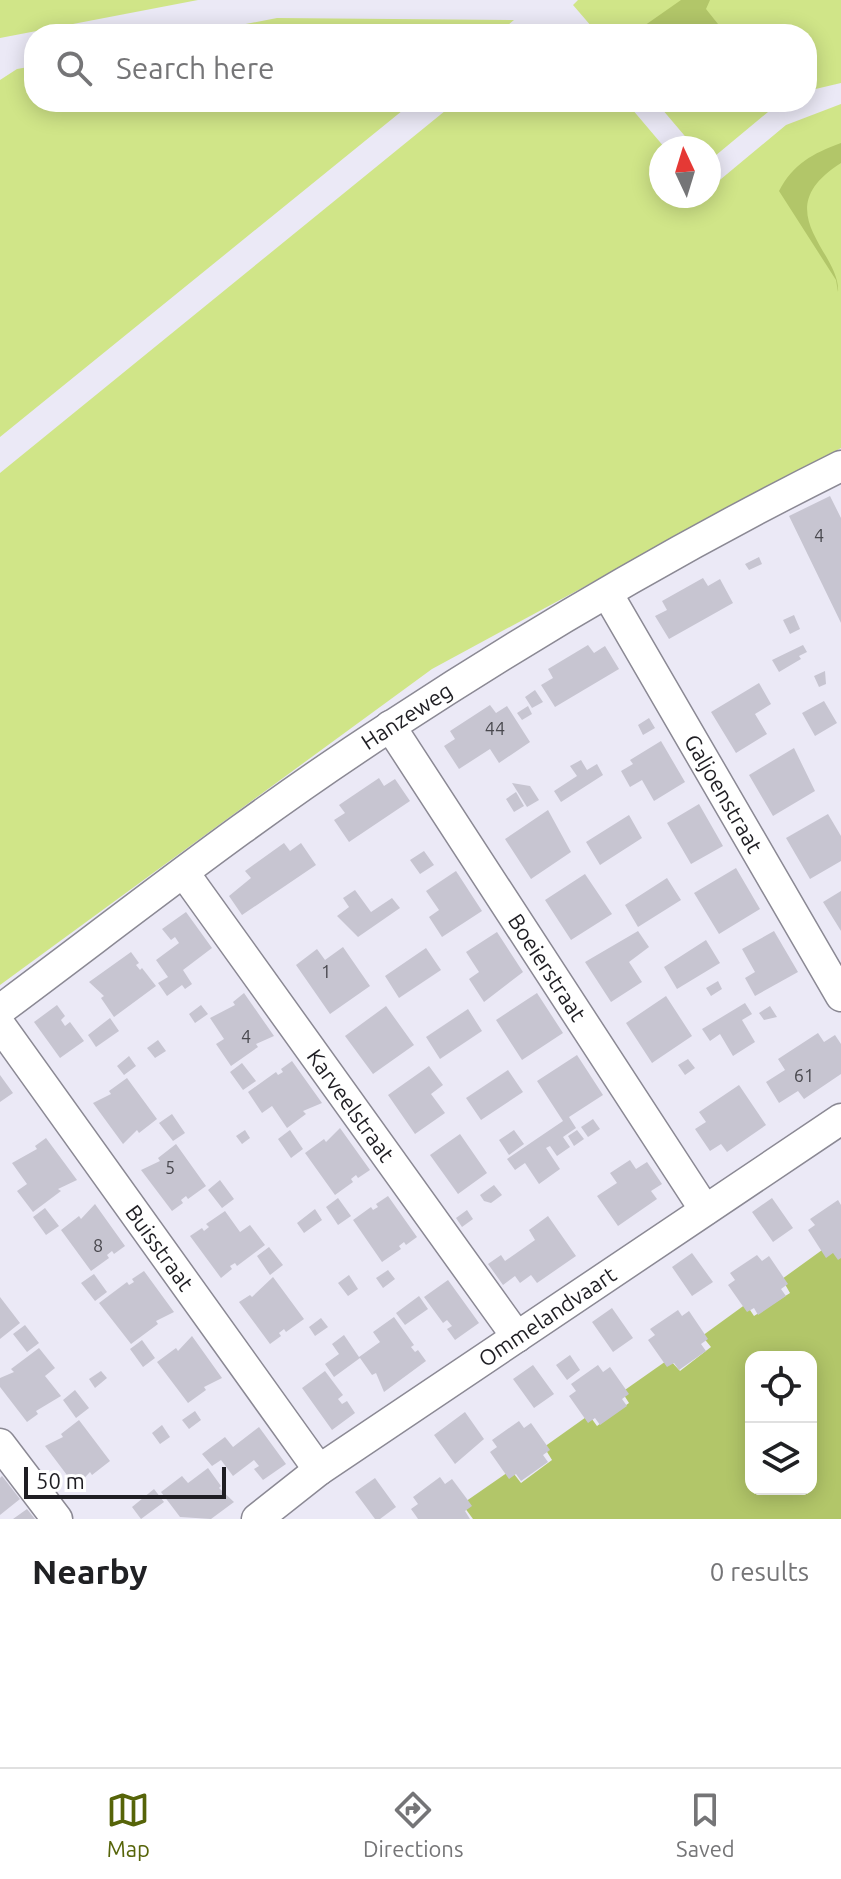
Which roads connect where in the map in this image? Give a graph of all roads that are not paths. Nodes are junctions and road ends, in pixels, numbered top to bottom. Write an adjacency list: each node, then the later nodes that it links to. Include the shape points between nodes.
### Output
1 (841, 466): 2 (street, Hanzeweg)
2 (607, 593): 3 (street, Hanzeweg); 5 (street, Galjoenstraat)
3 (390, 726): 4 (street, Hanzeweg); 9 (street, Boeierstraat)
4 (184, 873): 6 (street, Hanzeweg); 10 (street, Karveelstraat)
5 (841, 996)
6 (0, 1010)
7 (0, 1025): 12 (street, Buisstraat)
8 (841, 1119): 9 (street, Ommelandvaart)
9 (705, 1210): 10 (street, Ommelandvaart)
10 (517, 1337): 12 (street, Ommelandvaart)
11 (0, 1444): 13 (street)
12 (319, 1470): 14 (street, Ommelandvaart)
13 (57, 1519)
14 (257, 1519)

